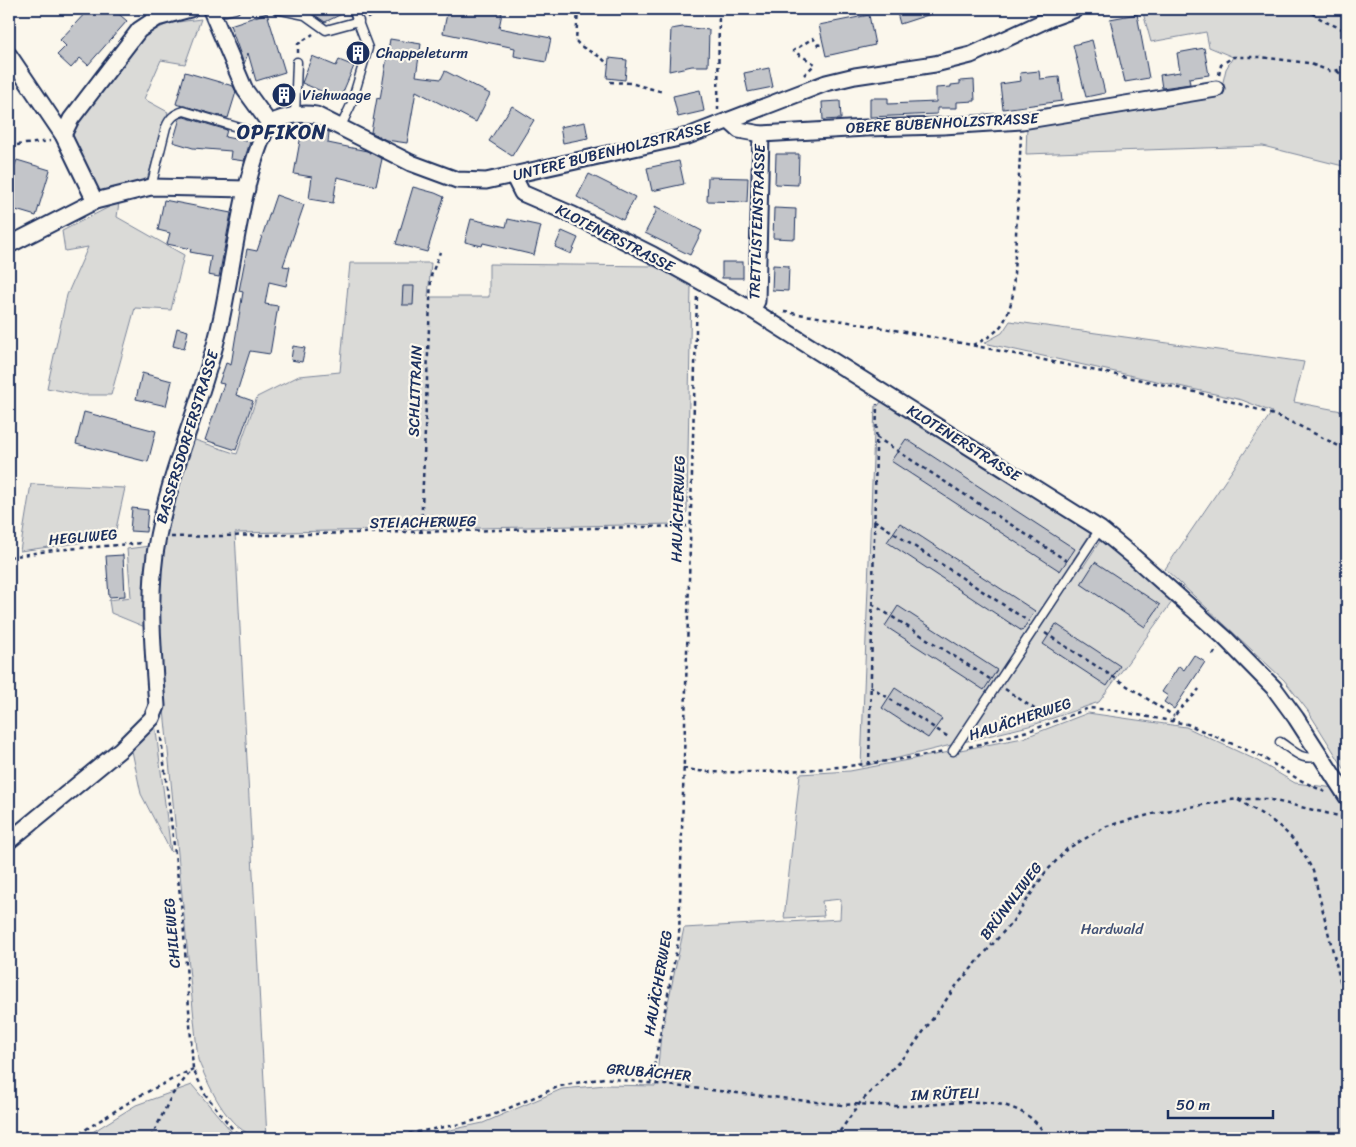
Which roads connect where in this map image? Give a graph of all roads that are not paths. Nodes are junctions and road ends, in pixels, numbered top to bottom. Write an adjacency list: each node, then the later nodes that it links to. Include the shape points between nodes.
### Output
1 (190, 9): 16 (street, via 157,18 140,30 71,118)
2 (208, 9): 3 (lane); 14 (street)
3 (235, 9)
4 (276, 9): 7 (lane, via 305,15 326,30)
5 (353, 9): 7 (lane)
6 (1076, 9): 12 (street, UNTERE BUBENHOLZSTRASSE, via 970,55 826,83)
7 (359, 22): 13 (lane, via 368,48 351,105)
8 (9, 55): 16 (street)
9 (298, 62): 11 (lane)
10 (1216, 89): 15 (street, OBERE BUBENHOLZSTRASSE, via 1022,121)
11 (295, 115): 13 (street, via 316,115); 14 (street)
12 (724, 123): 15 (street, OBERE BUBENHOLZSTRASSE); 17 (street, UNTERE BUBENHOLZSTRASSE, via 674,139)
13 (341, 126): 17 (street, UNTERE BUBENHOLZSTRASSE, via 381,149 457,180 480,182)
14 (266, 129): 18 (lane, via 184,111 176,113 166,127); 19 (street, BASSERSDORFERSTRASSE)
15 (761, 134): 22 (street, TRETTLISTEINSTRASSE, via 757,301)
16 (64, 135): 20 (street)
17 (513, 175): 22 (street, KLOTENERSTRASSE, via 522,193 572,215)
18 (151, 187): 19 (street); 20 (street)
19 (247, 190): 28 (street, BASSERSDORFERSTRASSE, via 219,328 167,496 158,537 152,576 151,626 158,706 152,718 121,749)
20 (95, 201): 21 (street)
21 (9, 245)
22 (752, 310): 23 (street, KLOTENERSTRASSE)
23 (1100, 530): 25 (lane); 26 (street, KLOTENERSTRASSE, via 1231,644 1274,688)
24 (1280, 742): 26 (lane, via 1305,758)
25 (953, 751)
26 (1321, 754): 27 (street, KLOTENERSTRASSE)
27 (1347, 797)
28 (9, 841)

